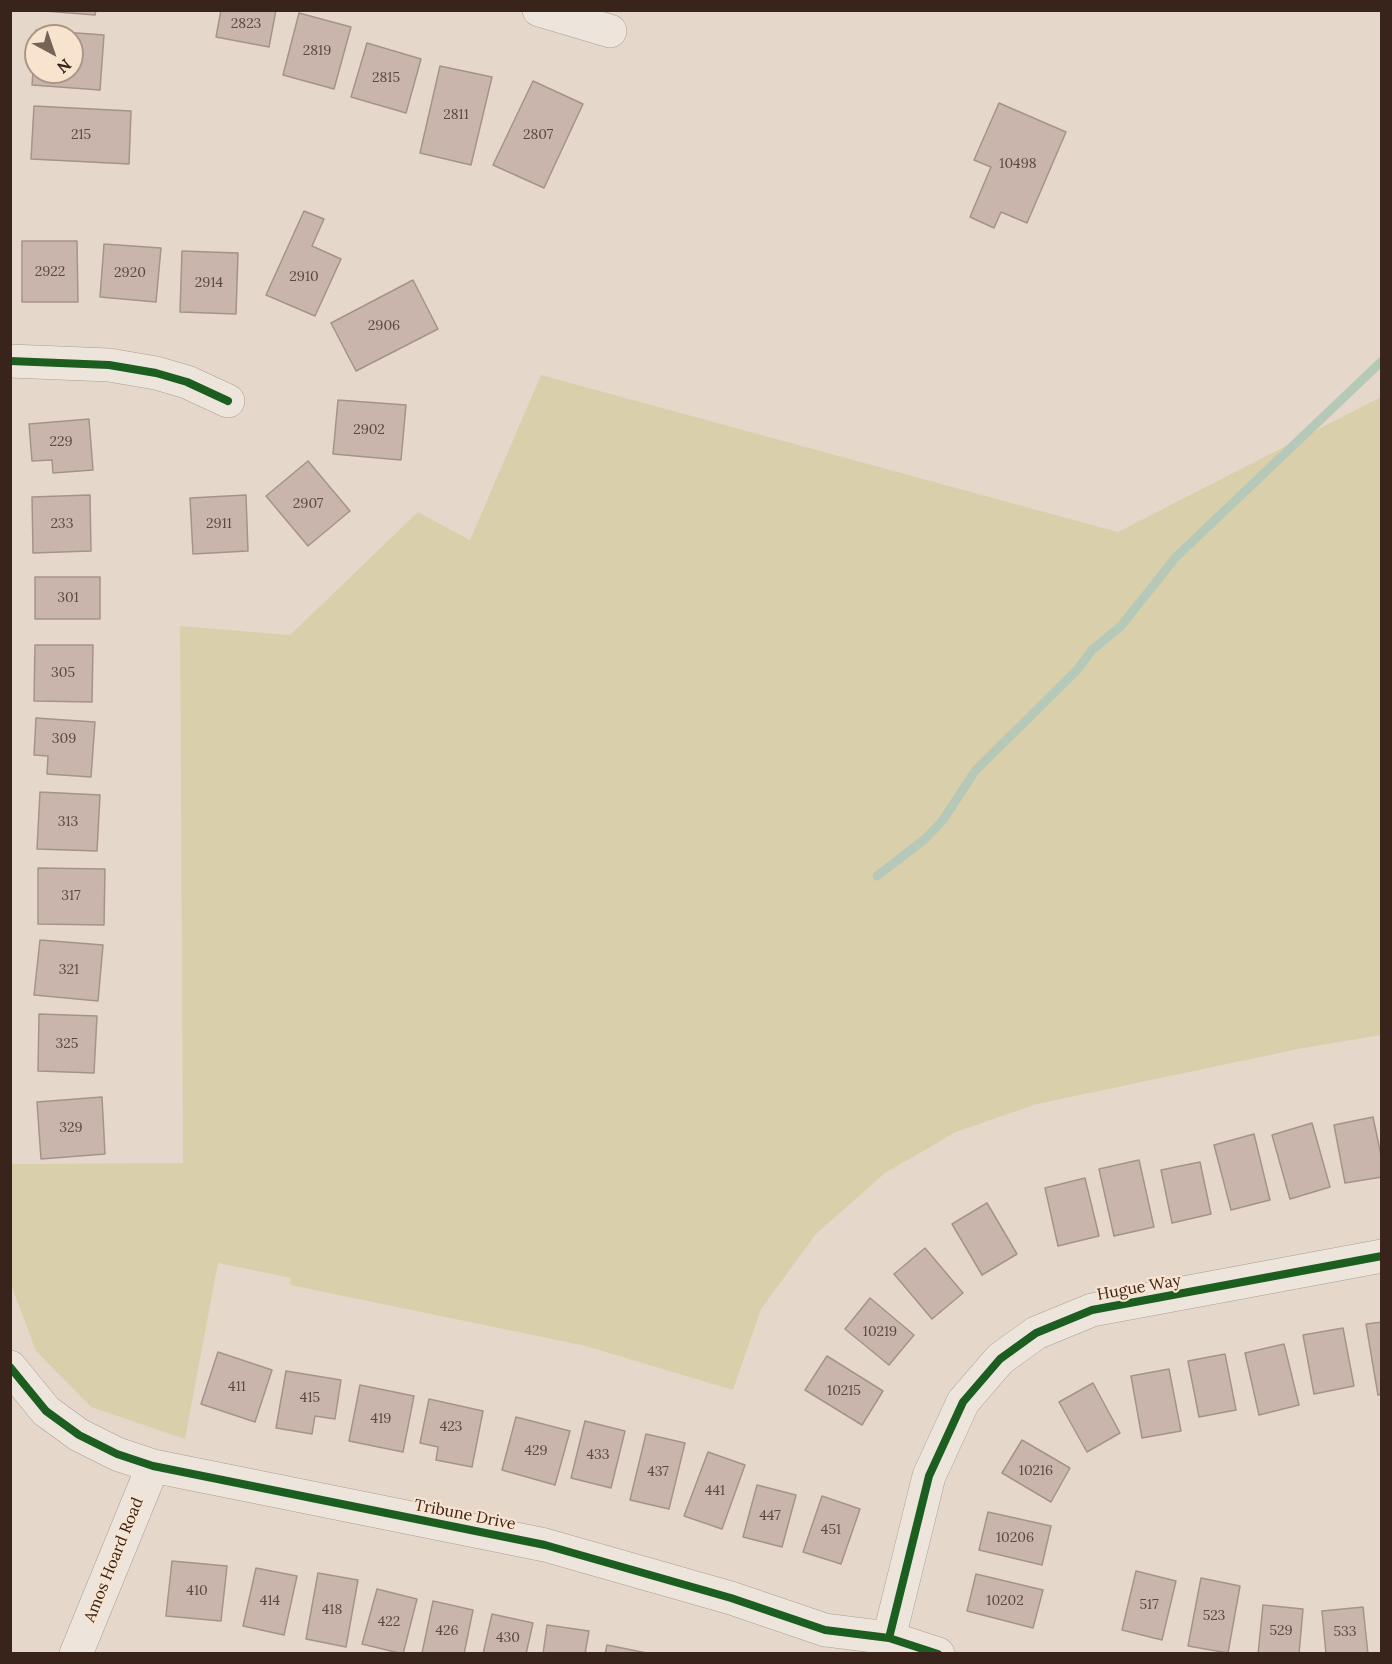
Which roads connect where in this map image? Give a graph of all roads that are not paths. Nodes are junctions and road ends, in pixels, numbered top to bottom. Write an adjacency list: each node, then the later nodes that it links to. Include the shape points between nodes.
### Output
1 (539, 10): 2 (street)
2 (610, 31)
3 (10, 361): 4 (street, via 109,365 156,373)
4 (228, 401)
5 (1382, 1256): 8 (street, Hugue Way, via 1092,1310 1036,1333 1000,1359 963,1402 929,1476)
6 (10, 1367): 7 (street, Tribune Drive, via 46,1411 79,1435)
7 (153, 1466): 8 (street, Tribune Drive, via 545,1545 731,1598 825,1630); 9 (street, Amos Hoard Road)
8 (889, 1638): 10 (street, Tribune Drive)
9 (76, 1653)
10 (938, 1653)

